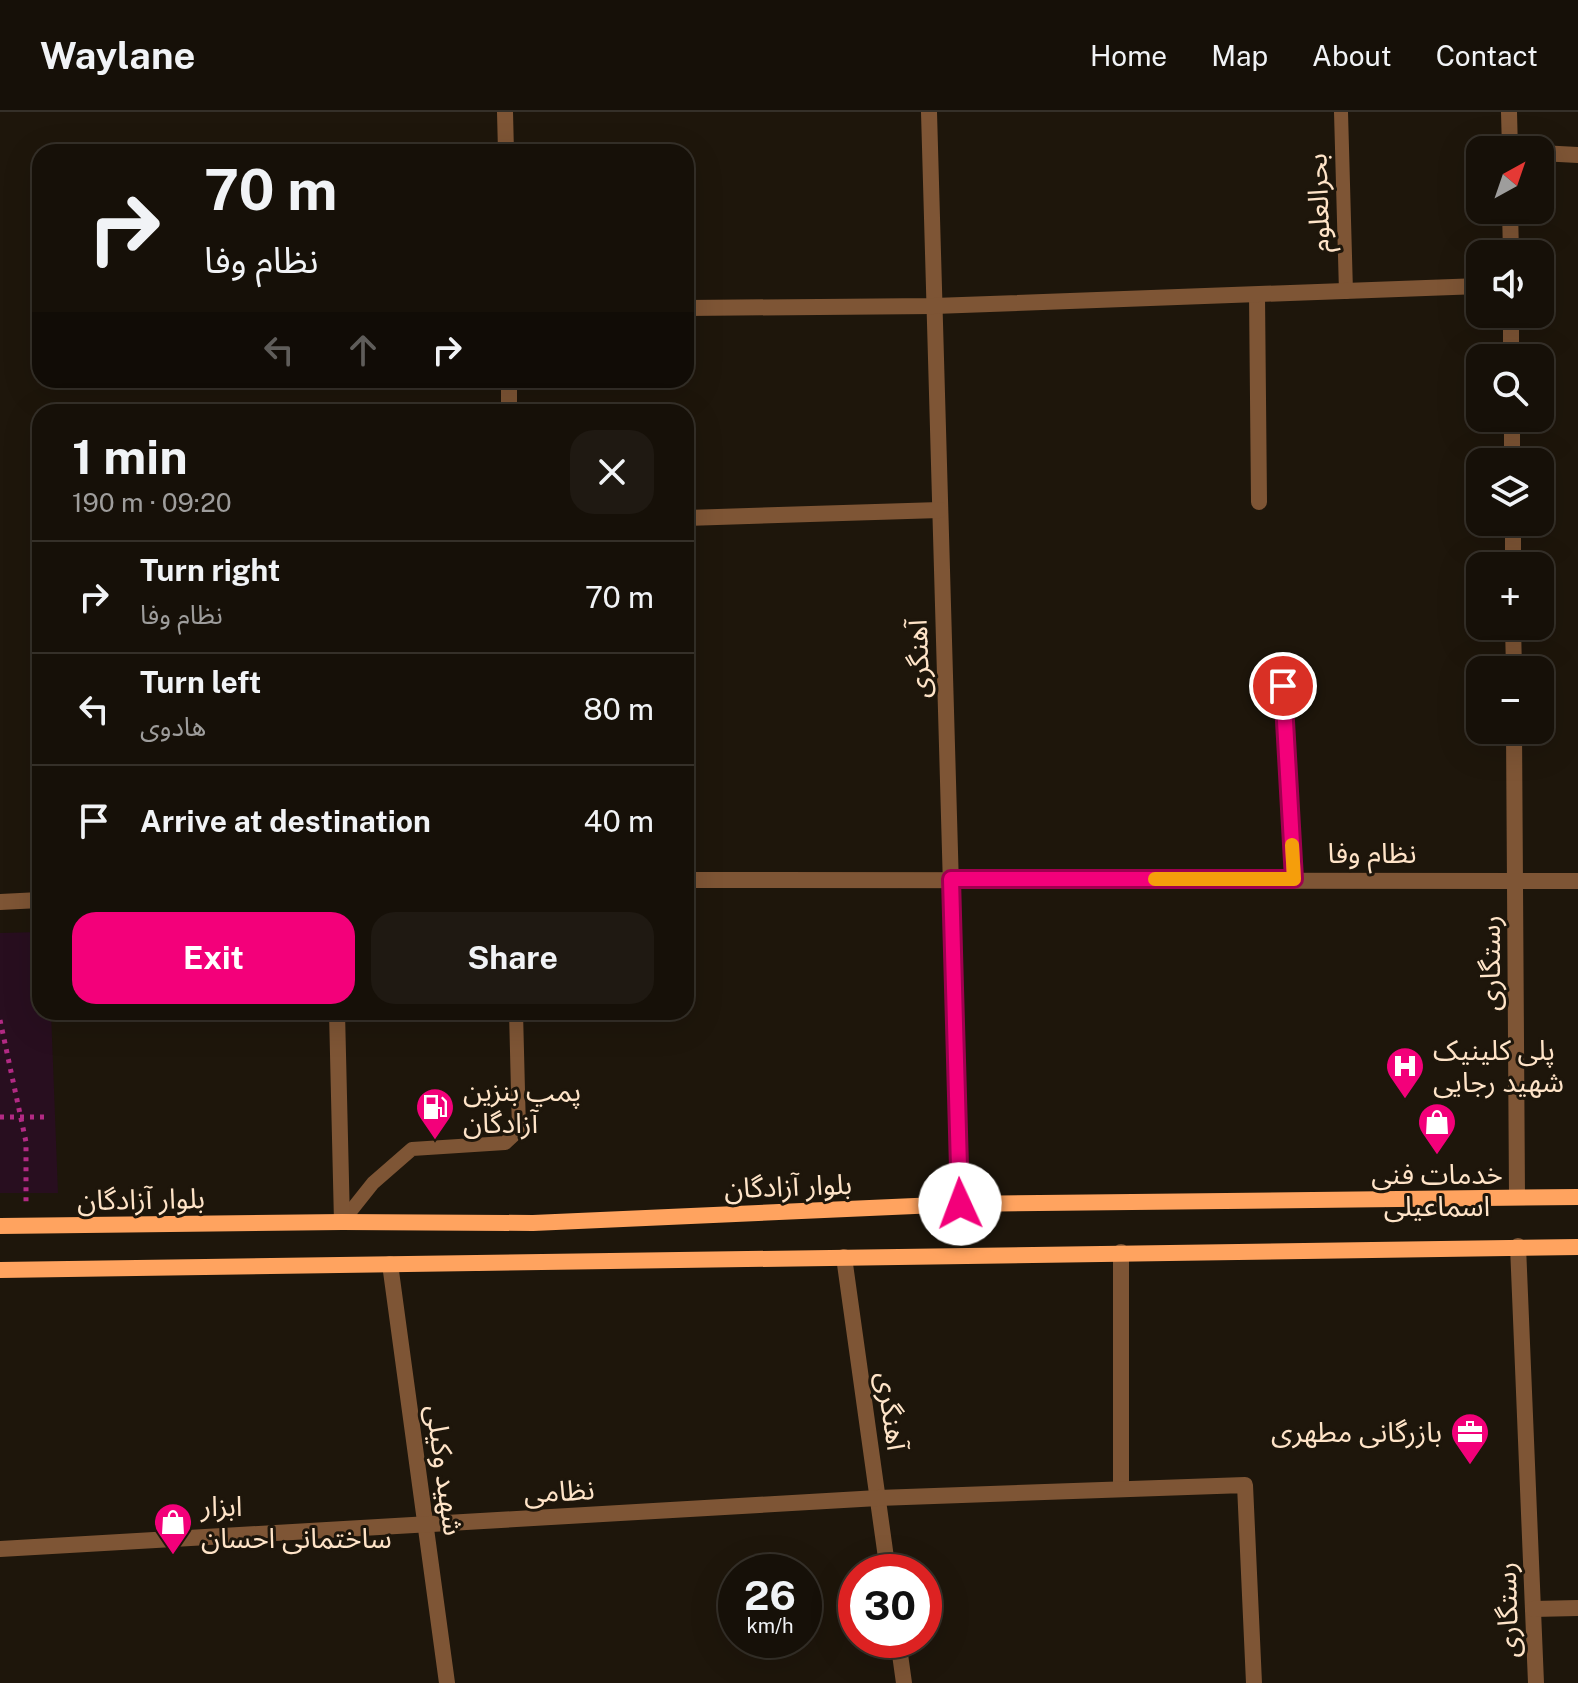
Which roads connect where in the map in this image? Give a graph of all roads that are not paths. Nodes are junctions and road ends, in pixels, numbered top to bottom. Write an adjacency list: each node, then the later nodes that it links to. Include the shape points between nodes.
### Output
1 (505, 112): 6 (street)
2 (929, 112): 12 (street, آهنگری)
3 (1341, 112): 10 (lane, بحرالعلوم)
4 (1509, 112): 5 (street)
5 (1510, 136)
6 (506, 144)
7 (1554, 154): 8 (street)
8 (1578, 155)
9 (1466, 287): 10 (street)
10 (1346, 292): 11 (street)
11 (1257, 295): 12 (street); 14 (street)
12 (934, 306): 13 (street); 15 (street, آهنگری)
13 (694, 308)
14 (1259, 502)
15 (940, 510): 16 (street); 19 (street, آهنگری)
16 (694, 518)
17 (1283, 686): 20 (street)
18 (1514, 744): 22 (street, رستگاری)
19 (951, 879): 20 (street, نظام وفا); 21 (street, نظام وفا); 30 (street, آهنگری)
20 (1294, 879): 22 (street, نظام وفا)
21 (694, 880)
22 (1515, 880): 23 (street, نظام وفا); 28 (street, رستگاری)
23 (1578, 881)
24 (32, 900): 25 (street)
25 (0, 902)
26 (337, 1020): 31 (street)
27 (516, 1020): 31 (lane, via 519,1130 505,1143 412,1149 373,1183)
28 (1517, 1196): 29 (main road, بلوار آزادگان); 30 (main road, بلوار آزادگان)
29 (1578, 1197)
30 (960, 1204): 31 (main road, بلوار آزادگان, via 533,1223)
31 (342, 1222): 32 (main road, بلوار آزادگان)
32 (0, 1226)
33 (1518, 1246): 34 (main road); 35 (main road); 45 (street, رستگاری)
34 (1578, 1247)
35 (1121, 1252): 36 (main road); 39 (street)
36 (844, 1257): 37 (main road); 40 (street, آهنگری)
37 (390, 1264): 38 (main road); 41 (street, شهید وکیلی)
38 (0, 1270)
39 (1121, 1489): 40 (street, نظامی); 49 (street, نظامی, via 1245,1485)
40 (878, 1498): 41 (street, نظامی); 43 (street, آهنگری)
41 (426, 1524): 42 (street, نظامی); 47 (street, شهید وکیلی)
42 (0, 1549)
43 (886, 1554)
44 (1578, 1608): 45 (street)
45 (1533, 1609): 50 (street, رستگاری)
46 (901, 1658): 48 (street)
47 (447, 1683)
48 (904, 1683)
49 (1254, 1683)
50 (1536, 1683)

